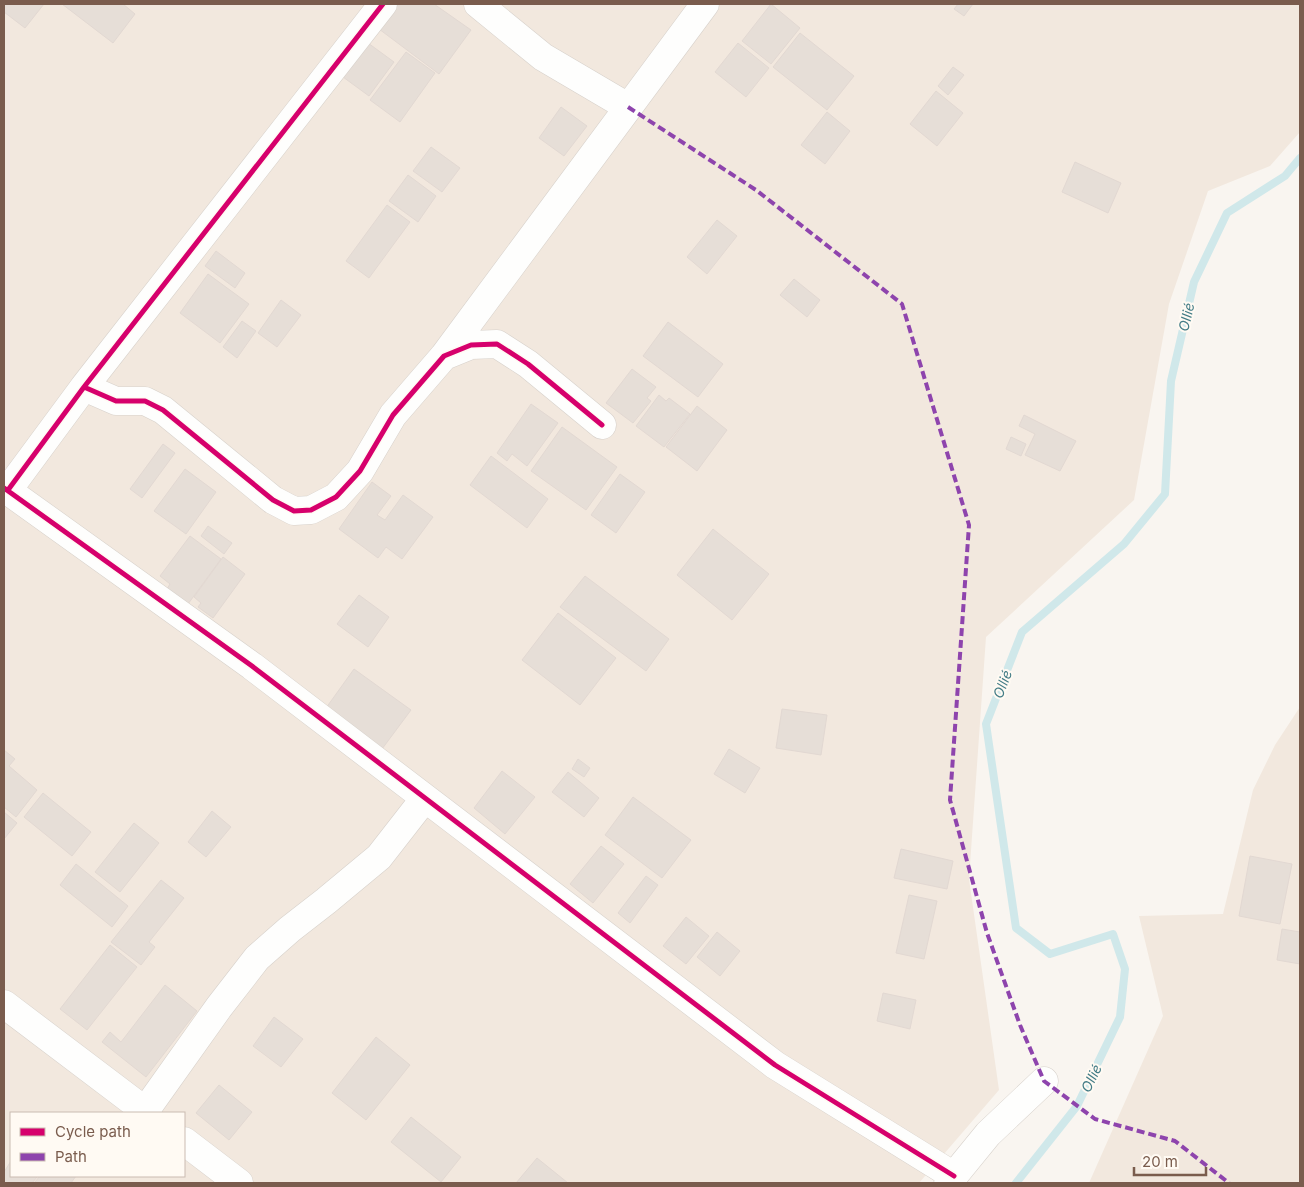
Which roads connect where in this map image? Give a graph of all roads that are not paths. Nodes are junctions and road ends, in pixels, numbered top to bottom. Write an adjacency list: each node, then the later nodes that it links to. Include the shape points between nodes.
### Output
1 (383, 4): 6 (street)
2 (478, 4): 4 (street, via 543,57)
3 (705, 4): 4 (street)
4 (628, 107): 5 (street)
5 (444, 356): 6 (street, via 393,415 360,471 336,496 311,510 294,511 272,500 163,410 145,401 116,400); 7 (street, via 472,345 497,344 528,364)
6 (84, 387): 8 (street)
7 (602, 425)
8 (6, 489): 9 (street, via 252,666)
9 (425, 798): 12 (street, via 379,857 257,958); 14 (street, via 775,1065)
10 (4, 1004): 12 (street)
11 (1044, 1080): 14 (street, via 988,1134)
12 (147, 1112)
13 (185, 1141): 15 (street)
14 (951, 1180)
15 (239, 1183)

